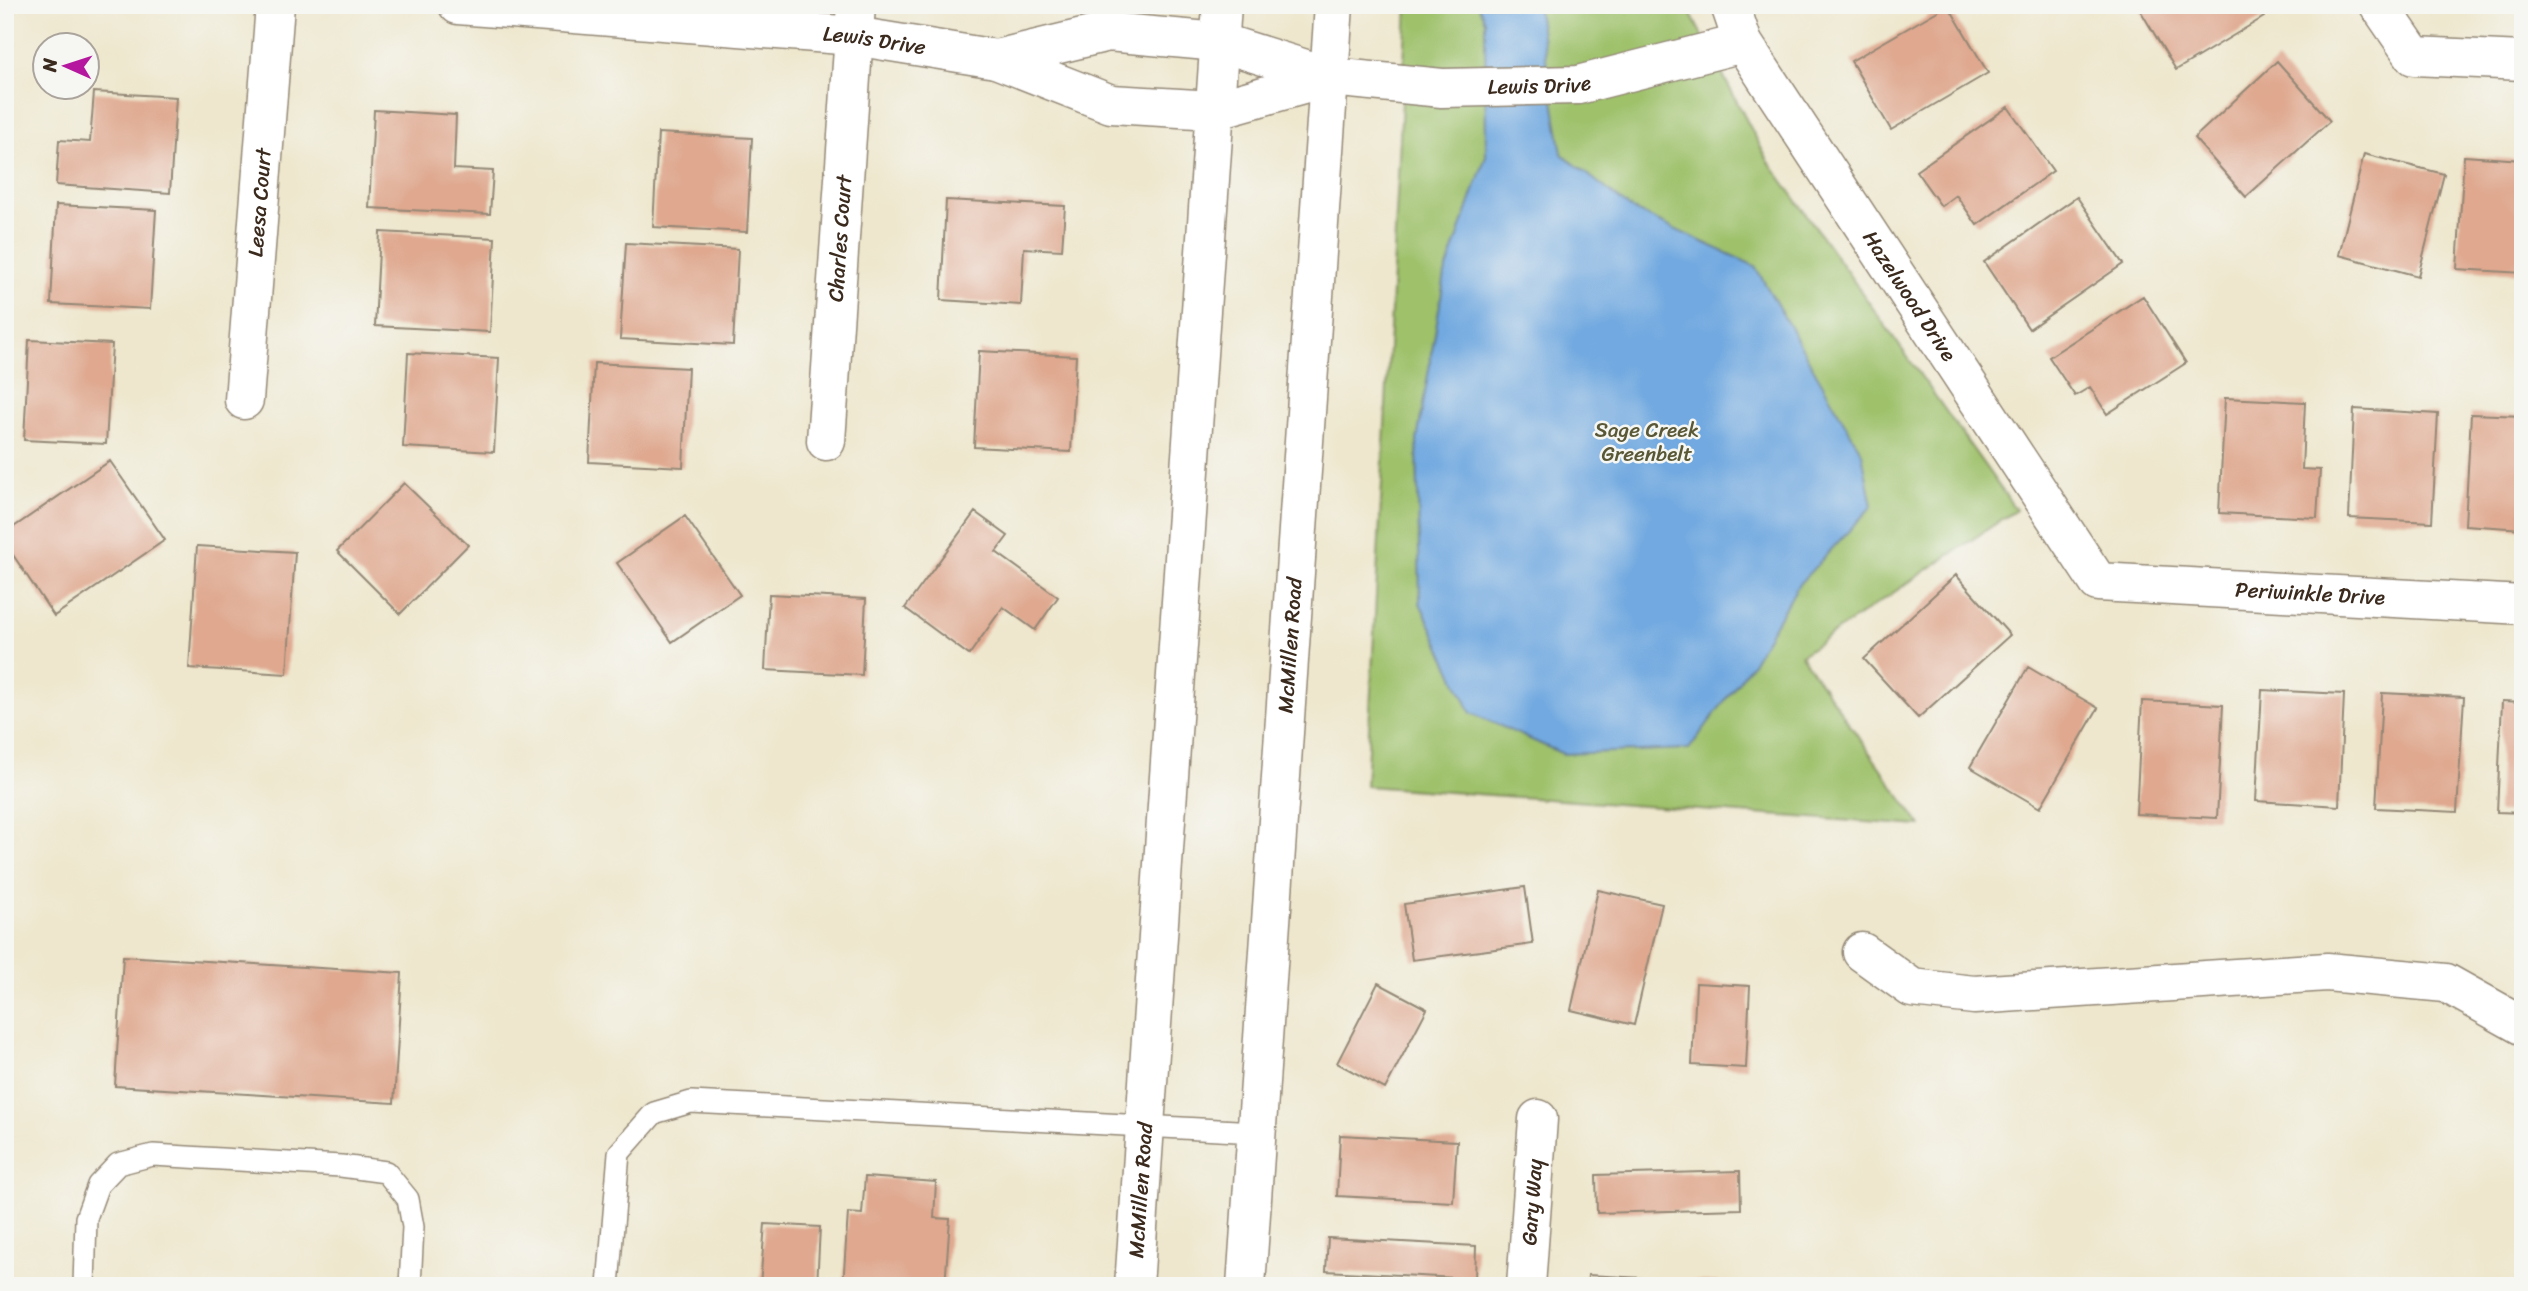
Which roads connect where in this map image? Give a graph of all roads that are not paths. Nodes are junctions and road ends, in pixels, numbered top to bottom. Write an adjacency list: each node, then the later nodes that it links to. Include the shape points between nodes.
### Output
1 (275, 5): 13 (street, Leesa Court)
2 (458, 5): 6 (street, Lewis Drive)
3 (1334, 5): 11 (street, McMillen Road)
4 (1730, 5): 8 (street, Hazelwood Drive)
5 (2379, 5): 10 (street, via 2414,56)
6 (855, 20): 9 (street, Lewis Drive); 14 (street, Charles Court)
7 (1220, 24): 9 (street, Lewis Drive, via 1108,33); 11 (street, Lewis Drive); 12 (street, McMillen Road)
8 (1743, 43): 11 (street, Lewis Drive, via 1578,85 1442,88); 15 (street, Hazelwood Drive)
9 (996, 59): 12 (street, Lewis Drive, via 1111,104)
10 (2523, 61)
11 (1331, 77): 12 (street, Lewis Drive); 21 (street, McMillen Road)
12 (1214, 110): 20 (street, McMillen Road)
13 (244, 400)
14 (827, 441)
15 (2098, 582): 16 (street, Periwinkle Drive)
16 (2523, 605)
17 (1862, 952): 18 (street, via 1912,988 1974,995 2327,972 2446,983)
18 (2523, 1026)
19 (1538, 1119): 27 (street, Gary Way)
20 (1144, 1124): 21 (lane); 24 (lane, via 691,1102 654,1113 619,1153); 25 (street, McMillen Road)
21 (1256, 1132): 26 (street, McMillen Road)
22 (84, 1286): 23 (lane, via 86,1218 98,1185 118,1164 153,1155 386,1172 408,1199 413,1227)
23 (410, 1286)
24 (608, 1286)
25 (1134, 1286)
26 (1246, 1286)
27 (1526, 1286)

